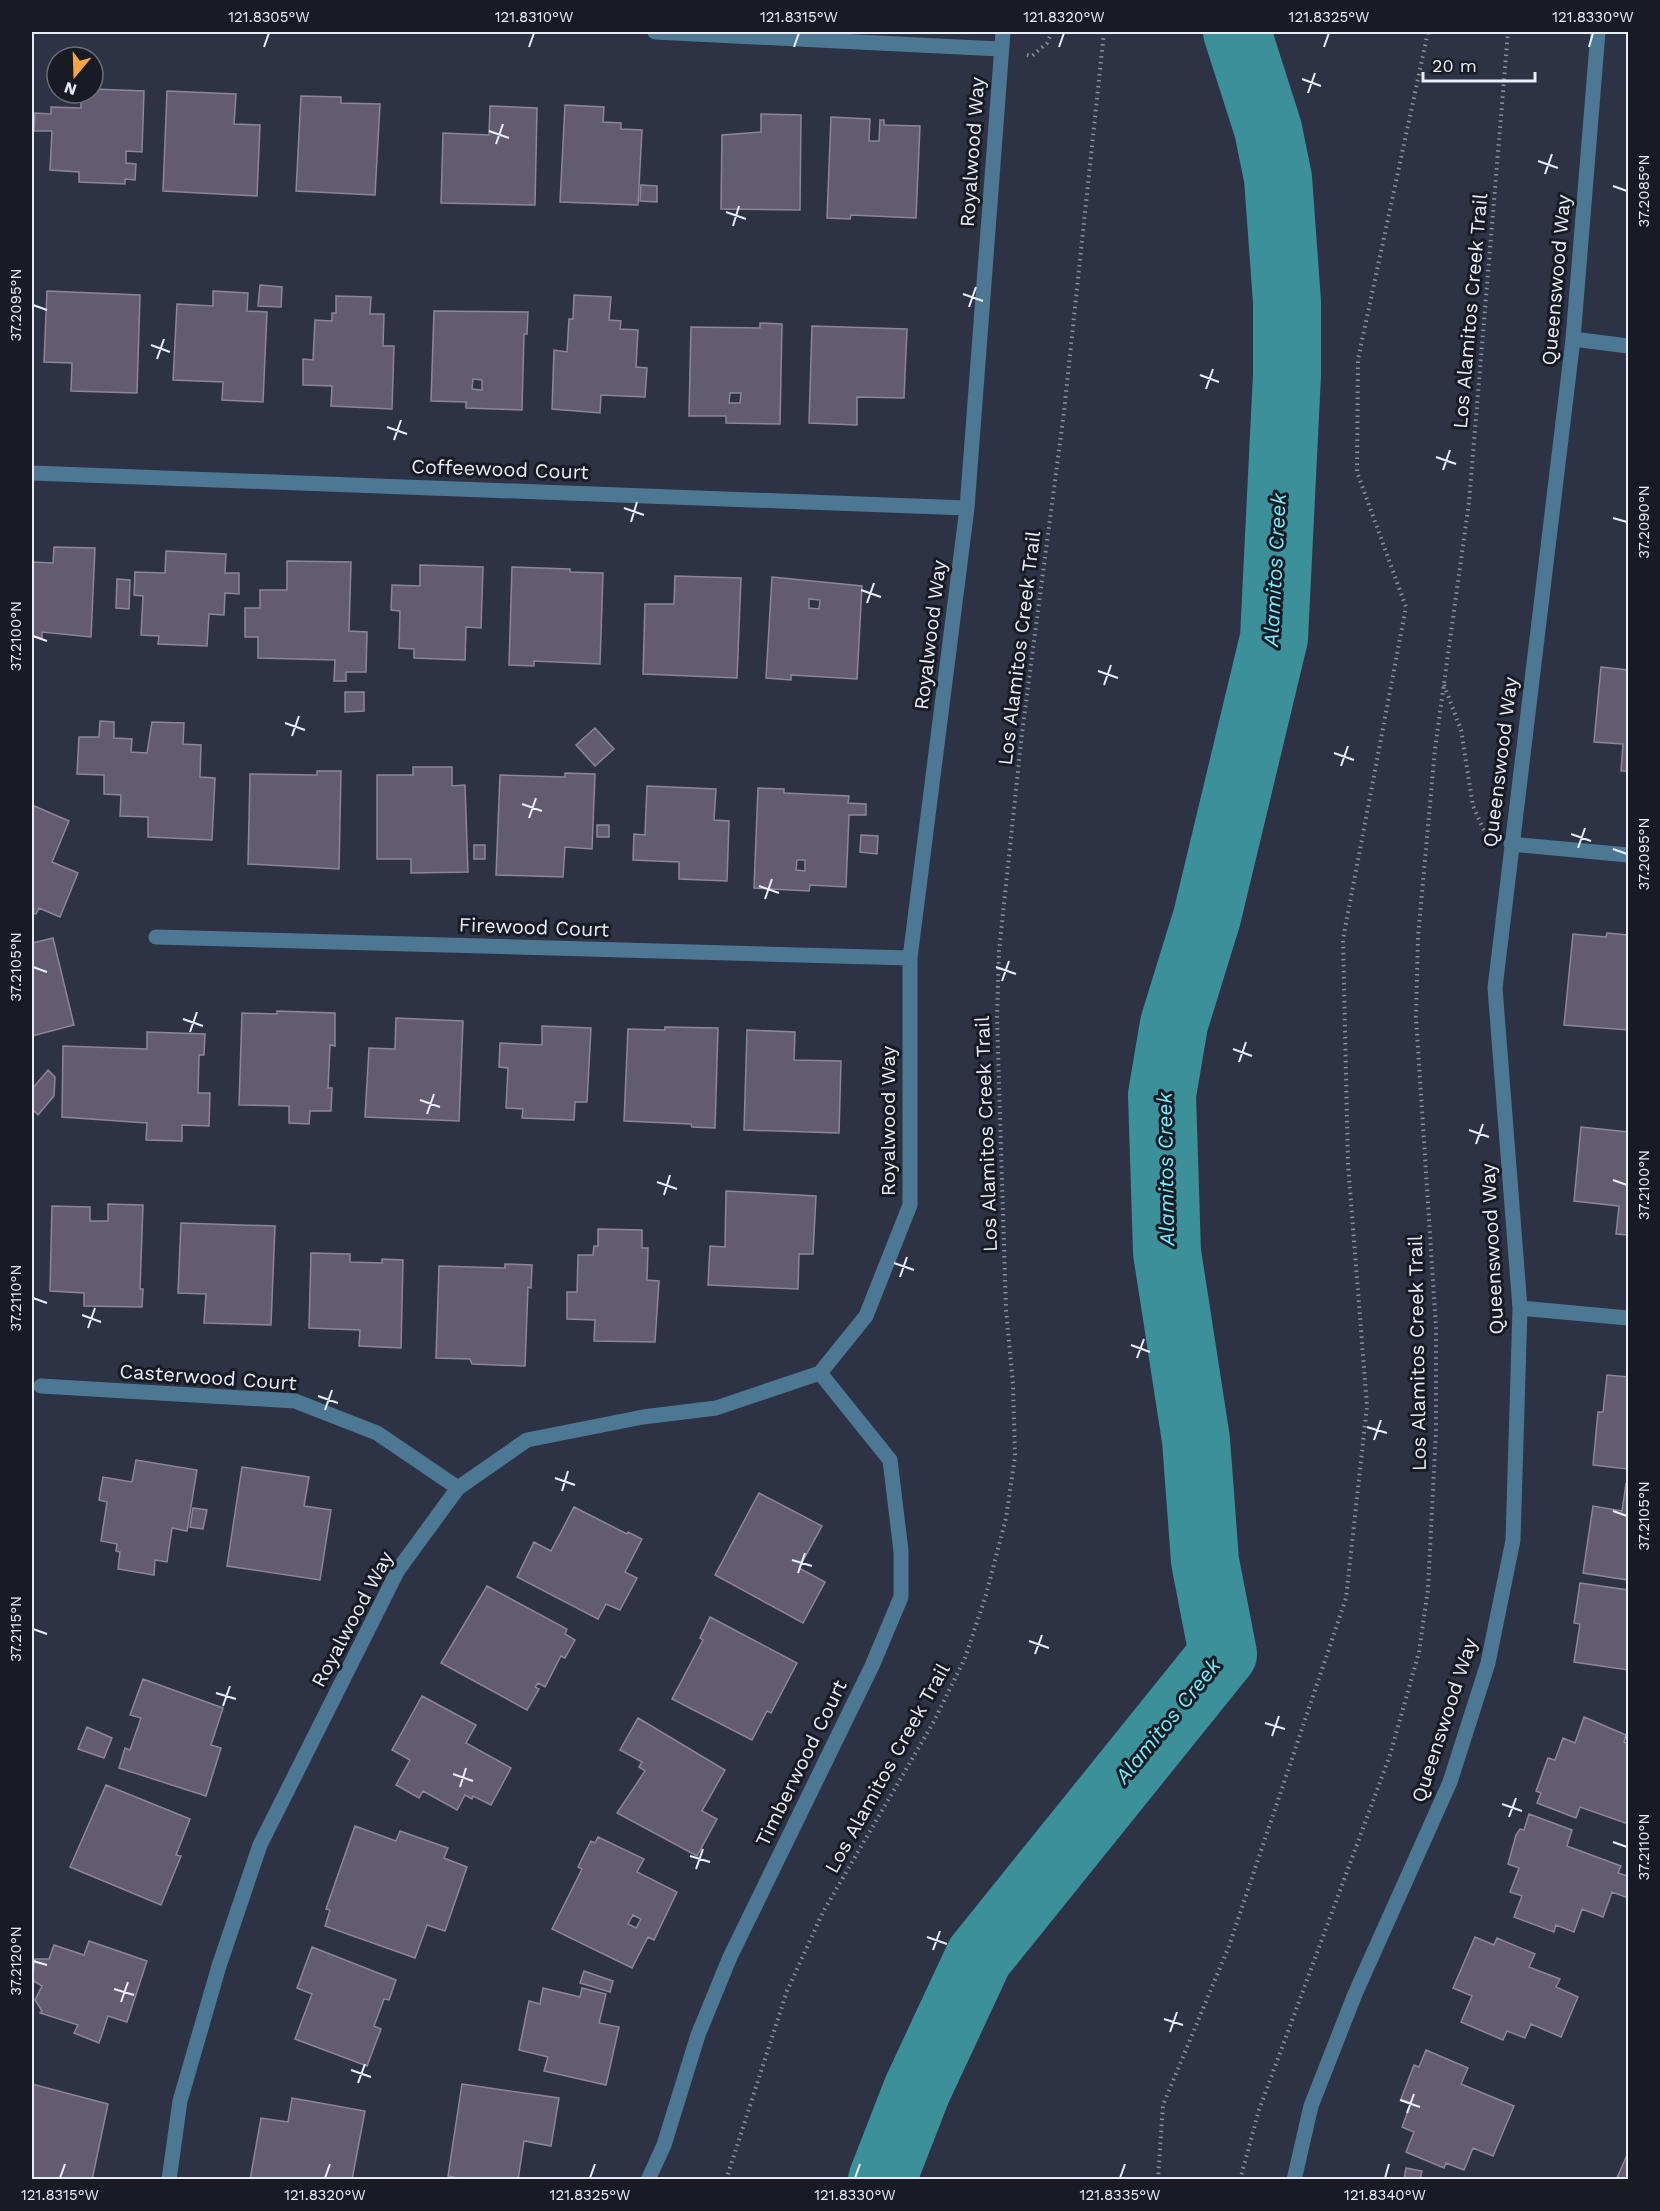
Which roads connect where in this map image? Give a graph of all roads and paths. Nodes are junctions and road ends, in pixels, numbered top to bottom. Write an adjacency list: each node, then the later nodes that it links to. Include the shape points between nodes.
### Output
1 (655, 32): 7 (street)
2 (1003, 32): 7 (street, Royalwood Way)
3 (1104, 32): 24 (path, Los Alamitos Creek Trail, via 1064,411 1022,733 999,951 997,1020 1006,1310 1016,1456 1006,1518 965,1658 933,1723 823,1912 787,1991)
4 (1428, 32): 25 (path, via 1358,359 1357,472 1406,608 1343,939 1348,1164 1367,1406 1346,1598 1229,1946 1163,2105)
5 (1508, 32): 12 (path, Los Alamitos Creek Trail, via 1469,502)
6 (1598, 32): 8 (street, Queenswood Way)
7 (1000, 49): 11 (street, Royalwood Way)
8 (1573, 339): 9 (street); 13 (street, Queenswood Way)
9 (1629, 346)
10 (32, 473): 11 (street, Coffeewood Court)
11 (968, 508): 16 (street, Royalwood Way)
12 (1443, 684): 13 (path, via 1461,730 1473,806 1480,824 1487,838); 26 (path, Los Alamitos Creek Trail, via 1418,937 1416,1017 1436,1328 1436,1442 1428,1589 1419,1652 1390,1755 1259,2110)
13 (1511, 844): 14 (street); 17 (street, Queenswood Way, via 1495,988)
14 (1629, 855)
15 (156, 937): 16 (street, Firewood Court)
16 (910, 958): 19 (street, Royalwood Way, via 910,1205 866,1316)
17 (1520, 1308): 18 (street); 27 (street, Queenswood Way, via 1513,1540 1488,1663 1450,1782 1355,1994 1311,2106)
18 (1629, 1318)
19 (820, 1373): 21 (street, Royalwood Way, via 716,1408 643,1417 527,1440); 23 (street, Timberwood Court, via 890,1460 901,1551 901,1597 872,1666 730,1957 698,2035 664,2145)
20 (41, 1386): 21 (street, Casterwood Court, via 295,1401 377,1432)
21 (458, 1488): 22 (street, Royalwood Way, via 398,1570 260,1845 219,1966 180,2101)
22 (169, 2180)
23 (648, 2180)
24 (726, 2180)
25 (1158, 2180)
26 (1240, 2180)
27 (1294, 2180)

